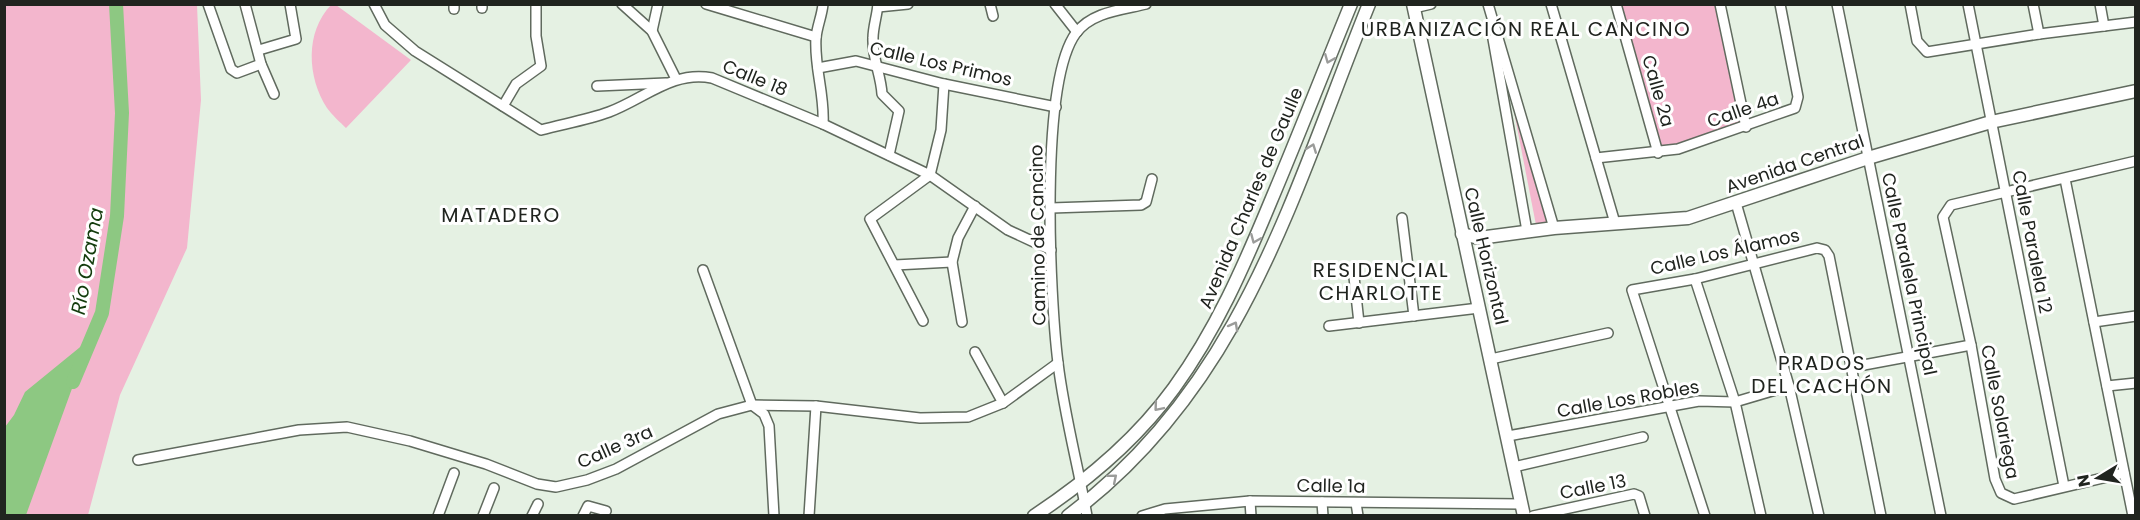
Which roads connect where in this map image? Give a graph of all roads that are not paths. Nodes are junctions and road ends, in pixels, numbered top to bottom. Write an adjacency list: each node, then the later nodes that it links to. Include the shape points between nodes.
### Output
1 (208, 4): 39 (street, via 231,69 237,72)
2 (245, 4): 38 (street)
3 (290, 4): 38 (street, via 296,39)
4 (374, 4): 47 (street, Calle 18, via 385,25 415,51)
5 (536, 4): 47 (street, via 541,66 516,84)
6 (622, 4): 33 (street)
7 (658, 4): 33 (street)
8 (706, 4): 36 (street)
9 (823, 4): 36 (street)
10 (908, 4): 27 (street)
11 (990, 4): 30 (street)
12 (1055, 4): 34 (street)
13 (1146, 4): 29 (street, Camino de Cancino)
14 (1351, 4): 105 (main road, Avenida Charles de Gaulle, one-way to 105, via 1216,324 1173,389 1143,425)
15 (1369, 4): 109 (main road, Avenida Charles de Gaulle, one-way to 15, via 1123,470 1175,414 1226,340 1271,252)
16 (1431, 4): 28 (street)
17 (1487, 4): 66 (street); 67 (street)
18 (1551, 4): 54 (street)
19 (1616, 4): 52 (street, Calle 2a)
20 (1720, 4): 51 (street)
21 (1780, 4): 51 (street, Calle 4a, via 1798,104 1789,112)
22 (1837, 4): 55 (street, Calle Paralela Principal)
23 (1910, 4): 37 (street, via 1921,49 1935,53)
24 (1968, 4): 37 (street, Calle Paralela 12)
25 (2033, 4): 35 (street)
26 (2100, 4): 32 (street)
27 (878, 6): 40 (street, via 873,38)
28 (1413, 6): 68 (main road, Calle Horizontal)
29 (1099, 10): 34 (street, Camino de Cancino)
30 (993, 16)
31 (2136, 22): 32 (street)
32 (2104, 26): 35 (street)
33 (652, 31): 42 (street)
34 (1077, 32): 48 (street, Camino de Cancino, via 1067,48)
35 (2039, 34): 37 (street)
36 (816, 37): 41 (street)
37 (1975, 45): 49 (street, Calle Paralela 12)
38 (259, 50): 39 (street)
39 (261, 64): 46 (street)
40 (875, 64): 41 (street, Calle Los Primos, via 856,61); 43 (street, Calle Los Primos); 53 (street, via 881,74 882,94 900,111)
41 (818, 68): 50 (street)
42 (672, 81): 44 (street); 47 (street, Calle 18, via 609,112 541,130); 50 (street, Calle 18, via 696,75 712,78)
43 (944, 84): 48 (street, Calle Los Primos); 57 (street, via 941,130)
44 (597, 86)
45 (2136, 92): 49 (main road, Avenida Central)
46 (274, 94)
47 (503, 106)
48 (1056, 107): 63 (street, Camino de Cancino)
49 (1991, 122): 55 (main road, Avenida Central); 60 (street, Calle Paralela 12)
50 (823, 124): 53 (street, Calle 18)
51 (1746, 127): 52 (street, Calle 4a)
52 (1658, 153): 54 (street, Calle 4a)
53 (889, 155): 57 (street, Calle 18)
54 (1596, 158): 65 (street)
55 (1868, 158): 61 (main road, Avenida Central); 87 (street, Calle Paralela Principal)
56 (2136, 161): 58 (street)
57 (930, 175): 62 (street, Calle 18); 72 (street, via 870,219)
58 (2065, 178): 60 (street); 81 (street)
59 (1152, 179): 63 (street, via 1146,202 1141,205)
60 (2005, 192): 85 (street, Calle Solariega, via 1951,205 1944,212 1943,223); 106 (street, Calle Paralela 12)
61 (1736, 203): 65 (main road, Avenida Central, via 1688,218); 71 (street)
62 (975, 206): 69 (street, Calle 18, via 1008,230); 70 (street, via 958,238)
63 (1051, 207): 69 (street, Camino de Cancino)
64 (1402, 219): 77 (street)
65 (1615, 223): 66 (main road, Avenida Central)
66 (1554, 228): 67 (main road, Avenida Central)
67 (1527, 231): 68 (main road, Avenida Central, via 1479,238)
68 (1462, 234): 76 (main road, Calle Horizontal)
69 (1051, 250): 89 (street, Camino de Cancino)
70 (952, 262): 72 (street); 80 (street)
71 (1753, 265): 75 (street, Calle Los Álamos); 90 (street, Calle Los Álamos, via 1817,248 1825,250); 92 (street)
72 (895, 266): 79 (street)
73 (703, 270): 96 (street)
74 (1354, 277): 82 (street)
75 (1695, 279): 94 (street); 98 (street, Calle Los Álamos, via 1632,290)
76 (1479, 308): 77 (street); 88 (main road, Calle Horizontal)
77 (1414, 316): 82 (street)
78 (2136, 316): 81 (street)
79 (923, 321)
80 (962, 322)
81 (2094, 322): 93 (street)
82 (1359, 323): 83 (street)
83 (1329, 326)
84 (1608, 333): 88 (street)
85 (1971, 345): 87 (street); 106 (street, Calle Solariega, via 2001,494 2014,499)
86 (975, 352): 95 (street)
87 (1910, 357): 90 (street); 136 (street, Calle Paralela Principal)
88 (1491, 358): 99 (main road, Calle Horizontal)
89 (1058, 363): 95 (street, Calle 3ra); 105 (street, Camino de Cancino)
90 (1853, 367): 135 (street)
91 (2136, 383): 93 (street)
92 (1789, 386): 94 (street, Calle Los Robles); 134 (street)
93 (2107, 386): 103 (street)
94 (1735, 402): 98 (street, Calle Los Robles, via 1699,401); 133 (street)
95 (1003, 403): 97 (street, Calle 3ra, via 968,417 943,418)
96 (752, 405): 97 (street, Calle 3ra); 101 (street, Calle 3ra, via 718,414 616,469 556,487 410,441 347,427 299,430); 120 (street, via 764,414 769,426)
97 (816, 406): 121 (street)
98 (1669, 406): 99 (street, Calle Los Robles); 132 (street)
99 (1508, 436): 102 (main road, Calle Horizontal)
100 (1643, 437): 102 (street)
101 (138, 460)
102 (1514, 467): 114 (main road, Calle Horizontal)
103 (2124, 473): 106 (street, Calle Solariega); 137 (street)
104 (454, 474): 116 (street)
105 (1080, 483): 109 (street, Camino de Cancino); 122 (main road, Avenida Charles de Gaulle)
106 (2064, 486)
107 (494, 488): 117 (street)
108 (1250, 501): 110 (street, Calle 1a); 125 (street, Calle 1a, via 1165,509); 126 (street)
109 (1085, 502): 123 (main road, Avenida Charles de Gaulle); 124 (street, Camino de Cancino)
110 (1322, 502): 111 (street, Calle 1a); 127 (street)
111 (1356, 503): 113 (street, Calle 1a); 128 (street)
112 (538, 504): 118 (street)
113 (1485, 505): 114 (street, Calle 1a); 129 (street)
114 (1523, 510)
115 (606, 511): 119 (street, via 588,506)
116 (438, 516)
117 (483, 516)
118 (532, 516)
119 (583, 516)
120 (774, 516)
121 (809, 516)
122 (1034, 516)
123 (1068, 516)
124 (1087, 516)
125 (1142, 516)
126 (1251, 516)
127 (1323, 516)
128 (1358, 516)
129 (1488, 516)
130 (1533, 516): 131 (street, Calle 13, via 1634,494 1639,496)
131 (1645, 516)
132 (1705, 516)
133 (1761, 516)
134 (1819, 516)
135 (1881, 516)
136 (1941, 516)
137 (2133, 516)

